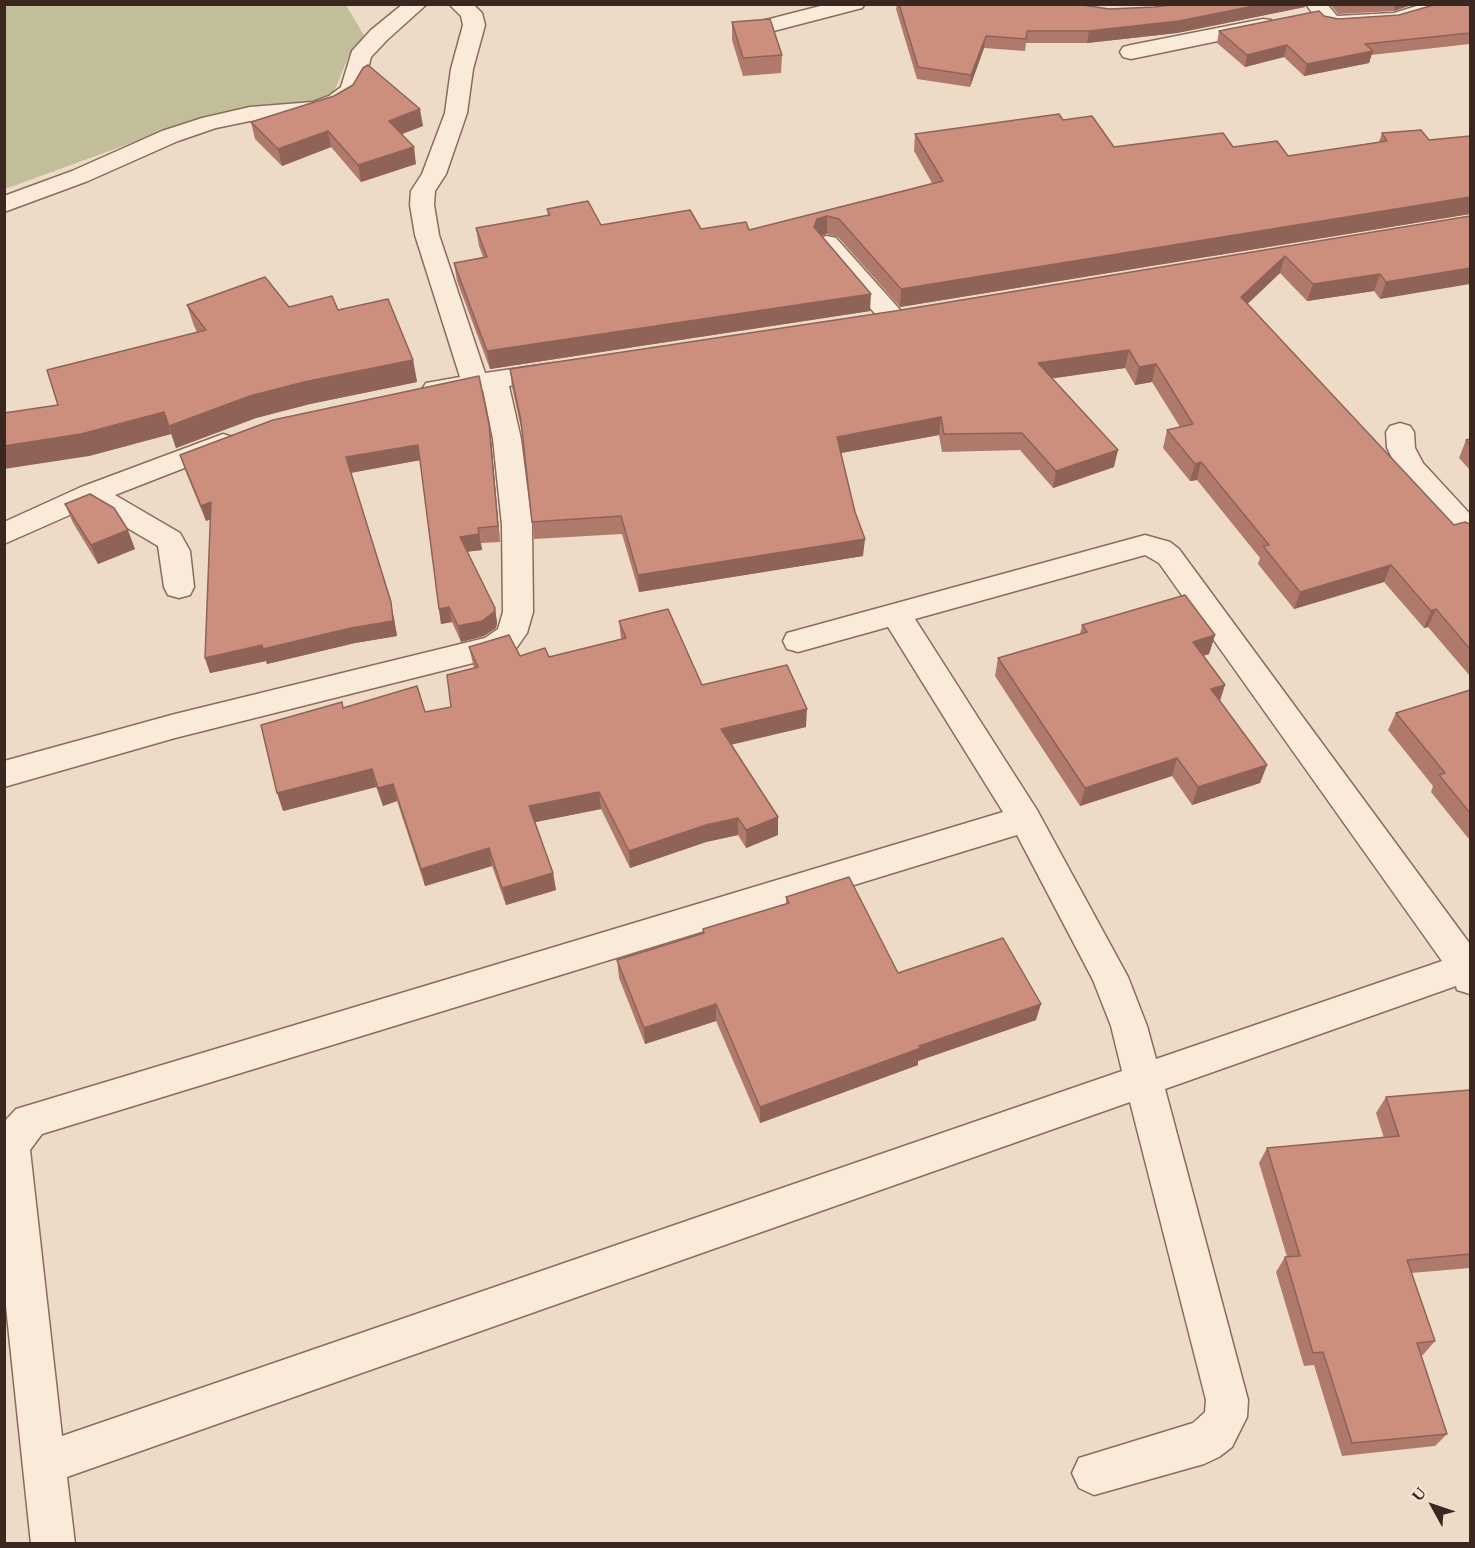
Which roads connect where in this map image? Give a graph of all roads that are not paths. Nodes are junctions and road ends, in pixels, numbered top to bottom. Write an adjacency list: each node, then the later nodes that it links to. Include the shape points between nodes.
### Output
1 (417, 4): 8 (street, via 360,56 352,87 337,101 317,109 250,114 210,123)
2 (459, 4): 12 (street, via 471,13 474,25 456,113 434,174 423,191 422,205 427,235)
3 (855, 4): 6 (street)
4 (1448, 4): 5 (street, via 1381,21 1335,23)
5 (1319, 9): 7 (street, via 1293,19)
6 (766, 27)
7 (1131, 52)
8 (4, 205)
9 (827, 243): 10 (street)
10 (892, 318)
11 (576, 367): 12 (street)
12 (484, 381): 13 (street); 22 (street, via 507,439 517,525 518,612 512,633 504,642)
13 (416, 393)
14 (1400, 432): 17 (street, via 1401,448 1411,468)
15 (248, 433): 16 (street)
16 (91, 494): 18 (street); 19 (street, via 170,540)
17 (1470, 532)
18 (4, 534)
19 (179, 587)
20 (896, 614): 21 (street); 23 (street); 24 (street, via 1145,544 1160,549 1169,556)
21 (798, 641)
22 (4, 774)
23 (1025, 819): 25 (street, via 1110,977); 26 (street, via 30,1121 17,1134 11,1149)
24 (1469, 970): 25 (street)
25 (1144, 1080): 26 (street); 27 (street, via 1227,1400 1226,1417 1204,1442)
26 (43, 1464): 28 (street)
27 (1094, 1473)
28 (53, 1544)

